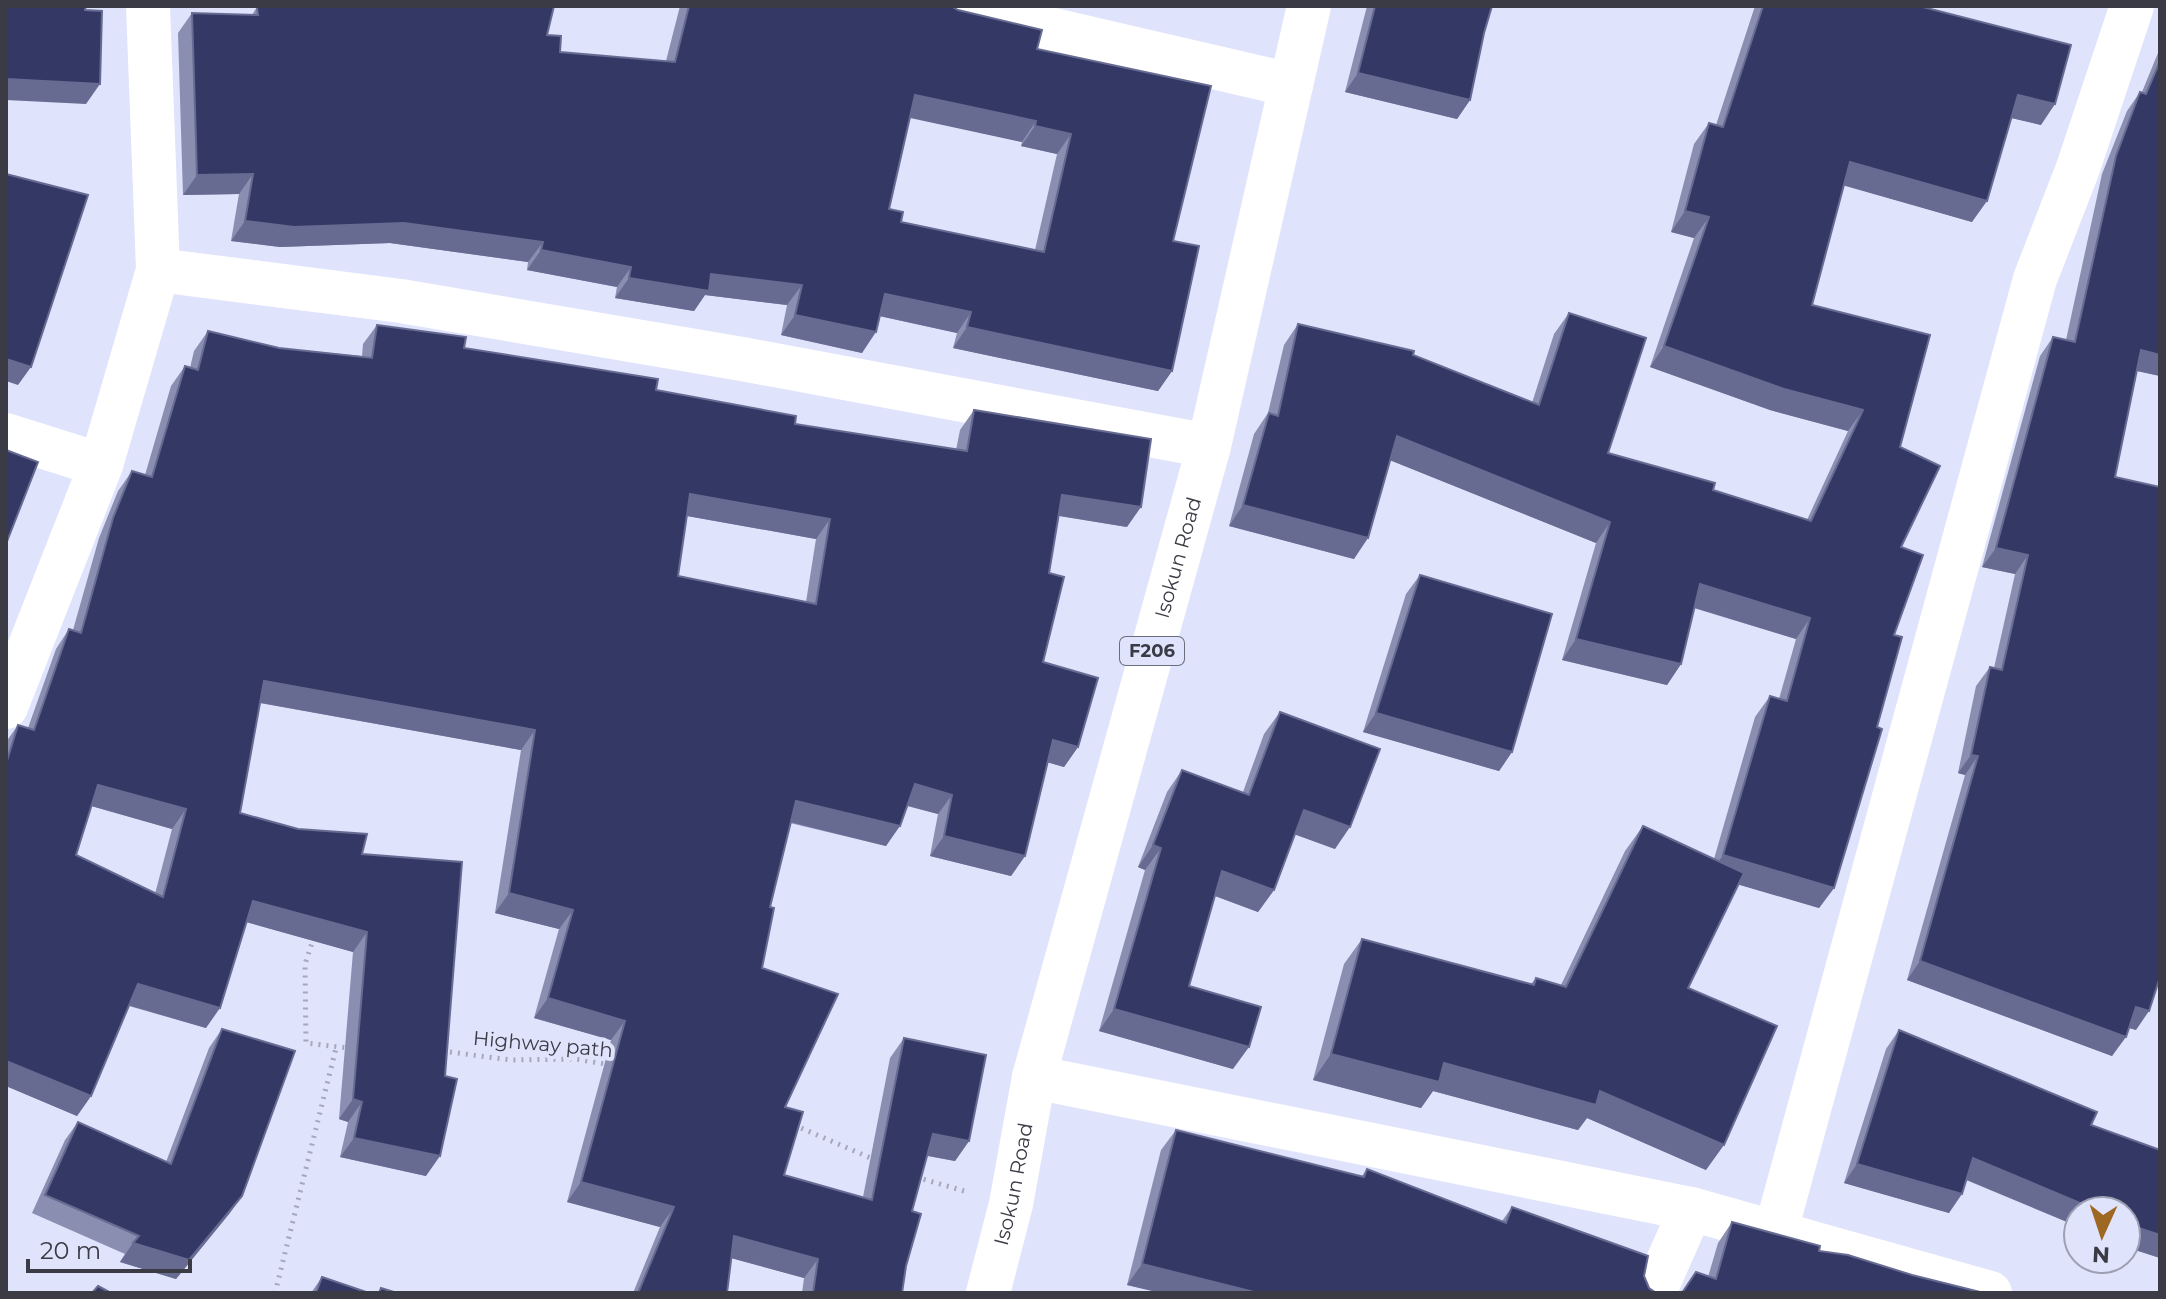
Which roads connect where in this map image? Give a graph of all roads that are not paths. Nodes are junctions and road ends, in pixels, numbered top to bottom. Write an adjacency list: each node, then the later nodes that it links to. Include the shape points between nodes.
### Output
1 (148, 6): 6 (street)
2 (950, 6): 5 (street)
3 (1309, 6): 5 (street, Isokun Road / F206)
4 (2132, 6): 13 (street, via 2035,279)
5 (1291, 85): 8 (street, Isokun Road / F206)
6 (158, 270): 8 (street, via 417,303); 9 (street)
7 (6, 435): 9 (street)
8 (1209, 446): 11 (street, Isokun Road / F206)
9 (101, 465): 10 (street)
10 (6, 707)
11 (1034, 1077): 12 (street); 14 (street, Isokun Road / F206)
12 (1691, 1209): 13 (street); 15 (street)
13 (1775, 1234): 16 (street)
14 (988, 1293)
15 (1654, 1293)
16 (1990, 1293)

